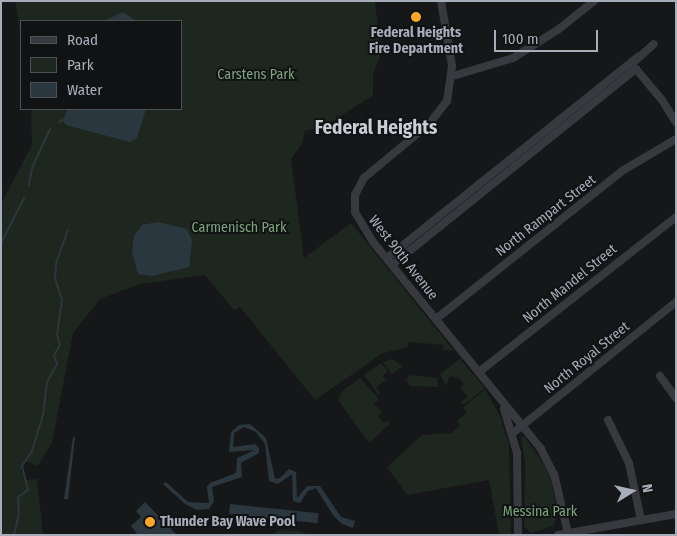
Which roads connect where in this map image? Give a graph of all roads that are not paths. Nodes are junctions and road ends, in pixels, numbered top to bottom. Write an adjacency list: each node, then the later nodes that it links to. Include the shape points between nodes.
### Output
1 (441, 1): 6 (street, West 90th Avenue)
2 (594, 1): 6 (street, via 559,30 513,58)
3 (654, 44): 4 (street)
4 (638, 57): 5 (street); 8 (street)
5 (636, 69): 7 (street); 8 (street)
6 (453, 76): 11 (street, West 90th Avenue, via 447,101 436,118 370,172 357,189 354,201 356,218)
7 (676, 122)
8 (560, 125): 11 (street)
9 (676, 139): 13 (street, North Rampart Street, via 622,171)
10 (676, 217): 14 (street, North Mandel Street)
11 (390, 261): 13 (street, West 90th Avenue)
12 (676, 302): 19 (street, North Royal Street)
13 (436, 319): 14 (street, West 90th Avenue)
14 (480, 372): 16 (street, West 90th Avenue)
15 (660, 376): 17 (street)
16 (499, 398): 19 (street, West 90th Avenue); 20 (street, West 90th Avenue)
17 (676, 398)
18 (608, 420): 22 (street, via 629,463)
19 (522, 426): 20 (street, North Royal Street); 23 (street, West 90th Avenue, via 541,449 554,474)
20 (513, 433): 24 (street, West 90th Avenue, via 518,465)
21 (676, 514): 22 (street)
22 (641, 520): 23 (street)
23 (568, 533): 25 (street)
24 (518, 535)
25 (558, 535)

